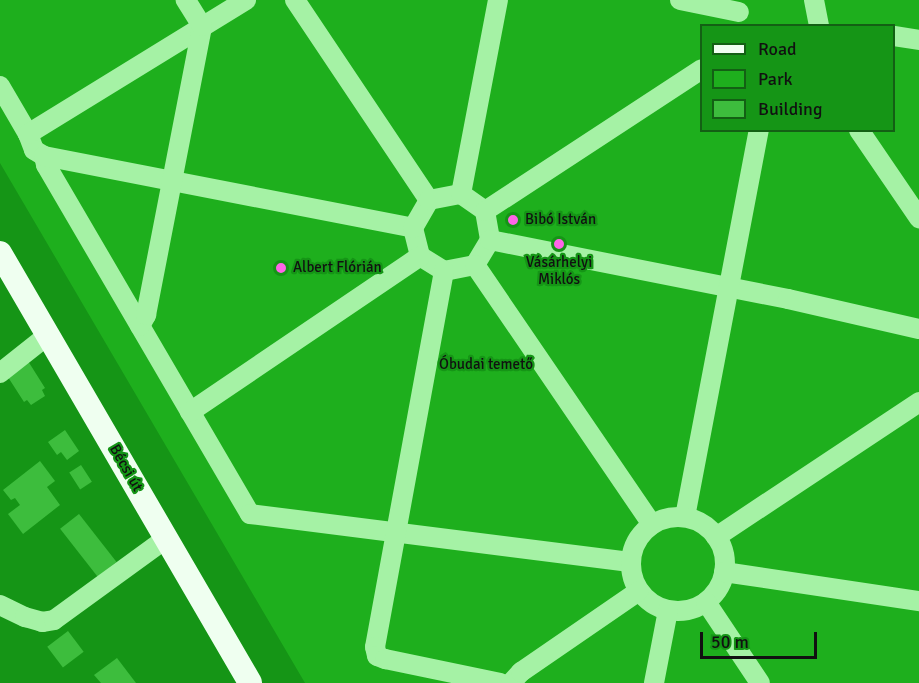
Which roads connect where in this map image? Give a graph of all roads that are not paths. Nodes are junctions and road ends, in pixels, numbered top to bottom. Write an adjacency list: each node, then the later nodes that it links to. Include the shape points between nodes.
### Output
1 (186, 0): 9 (street)
2 (246, 0): 9 (street)
3 (295, 0): 20 (street)
4 (498, 0): 19 (street)
5 (680, 0): 7 (street)
6 (814, 0): 8 (street)
7 (741, 13)
8 (820, 24)
9 (202, 26): 16 (street); 18 (street)
10 (895, 36): 11 (street)
11 (919, 40)
12 (700, 70): 21 (street)
13 (0, 86): 16 (street)
14 (759, 132): 29 (street)
15 (860, 132): 22 (street)
16 (28, 134): 17 (street, via 34,150)
17 (44, 156): 18 (street); 30 (street)
18 (172, 181): 23 (street); 30 (street, via 146,315)
19 (461, 194): 20 (street); 21 (street)
20 (429, 200): 23 (street)
21 (485, 211): 24 (street)
22 (919, 218)
23 (412, 228): 26 (street)
24 (490, 240): 27 (street); 29 (street)
25 (0, 253): 32 (main road, Bécsi út)
26 (420, 256): 28 (street); 35 (street)
27 (475, 265): 28 (street); 37 (street)
28 (444, 271): 38 (street)
29 (729, 288): 31 (street); 36 (street)
30 (140, 327): 35 (street)
31 (919, 329)
32 (48, 335): 33 (street); 40 (main road, Bécsi út)
33 (0, 373)
34 (919, 402): 39 (street)
35 (190, 411): 38 (street, via 250,514)
36 (685, 517): 37 (street); 39 (street, via 704,524)
37 (652, 524): 41 (street, via 637,540)
38 (395, 531): 41 (street); 49 (street, via 375,647 377,656)
39 (716, 537): 42 (street, via 724,553)
40 (167, 538): 46 (street, via 54,620 42,622); 48 (main road, Bécsi út)
41 (630, 562): 43 (street)
42 (724, 572): 44 (street); 45 (street, via 718,589)
43 (639, 591): 47 (street, via 649,602); 50 (street, via 521,672)
44 (919, 601)
45 (706, 602): 47 (street, via 686,610); 52 (street)
46 (0, 605)
47 (668, 610): 51 (street)
48 (250, 683)
49 (501, 683)
50 (512, 683)
51 (654, 683)
52 (760, 683)

